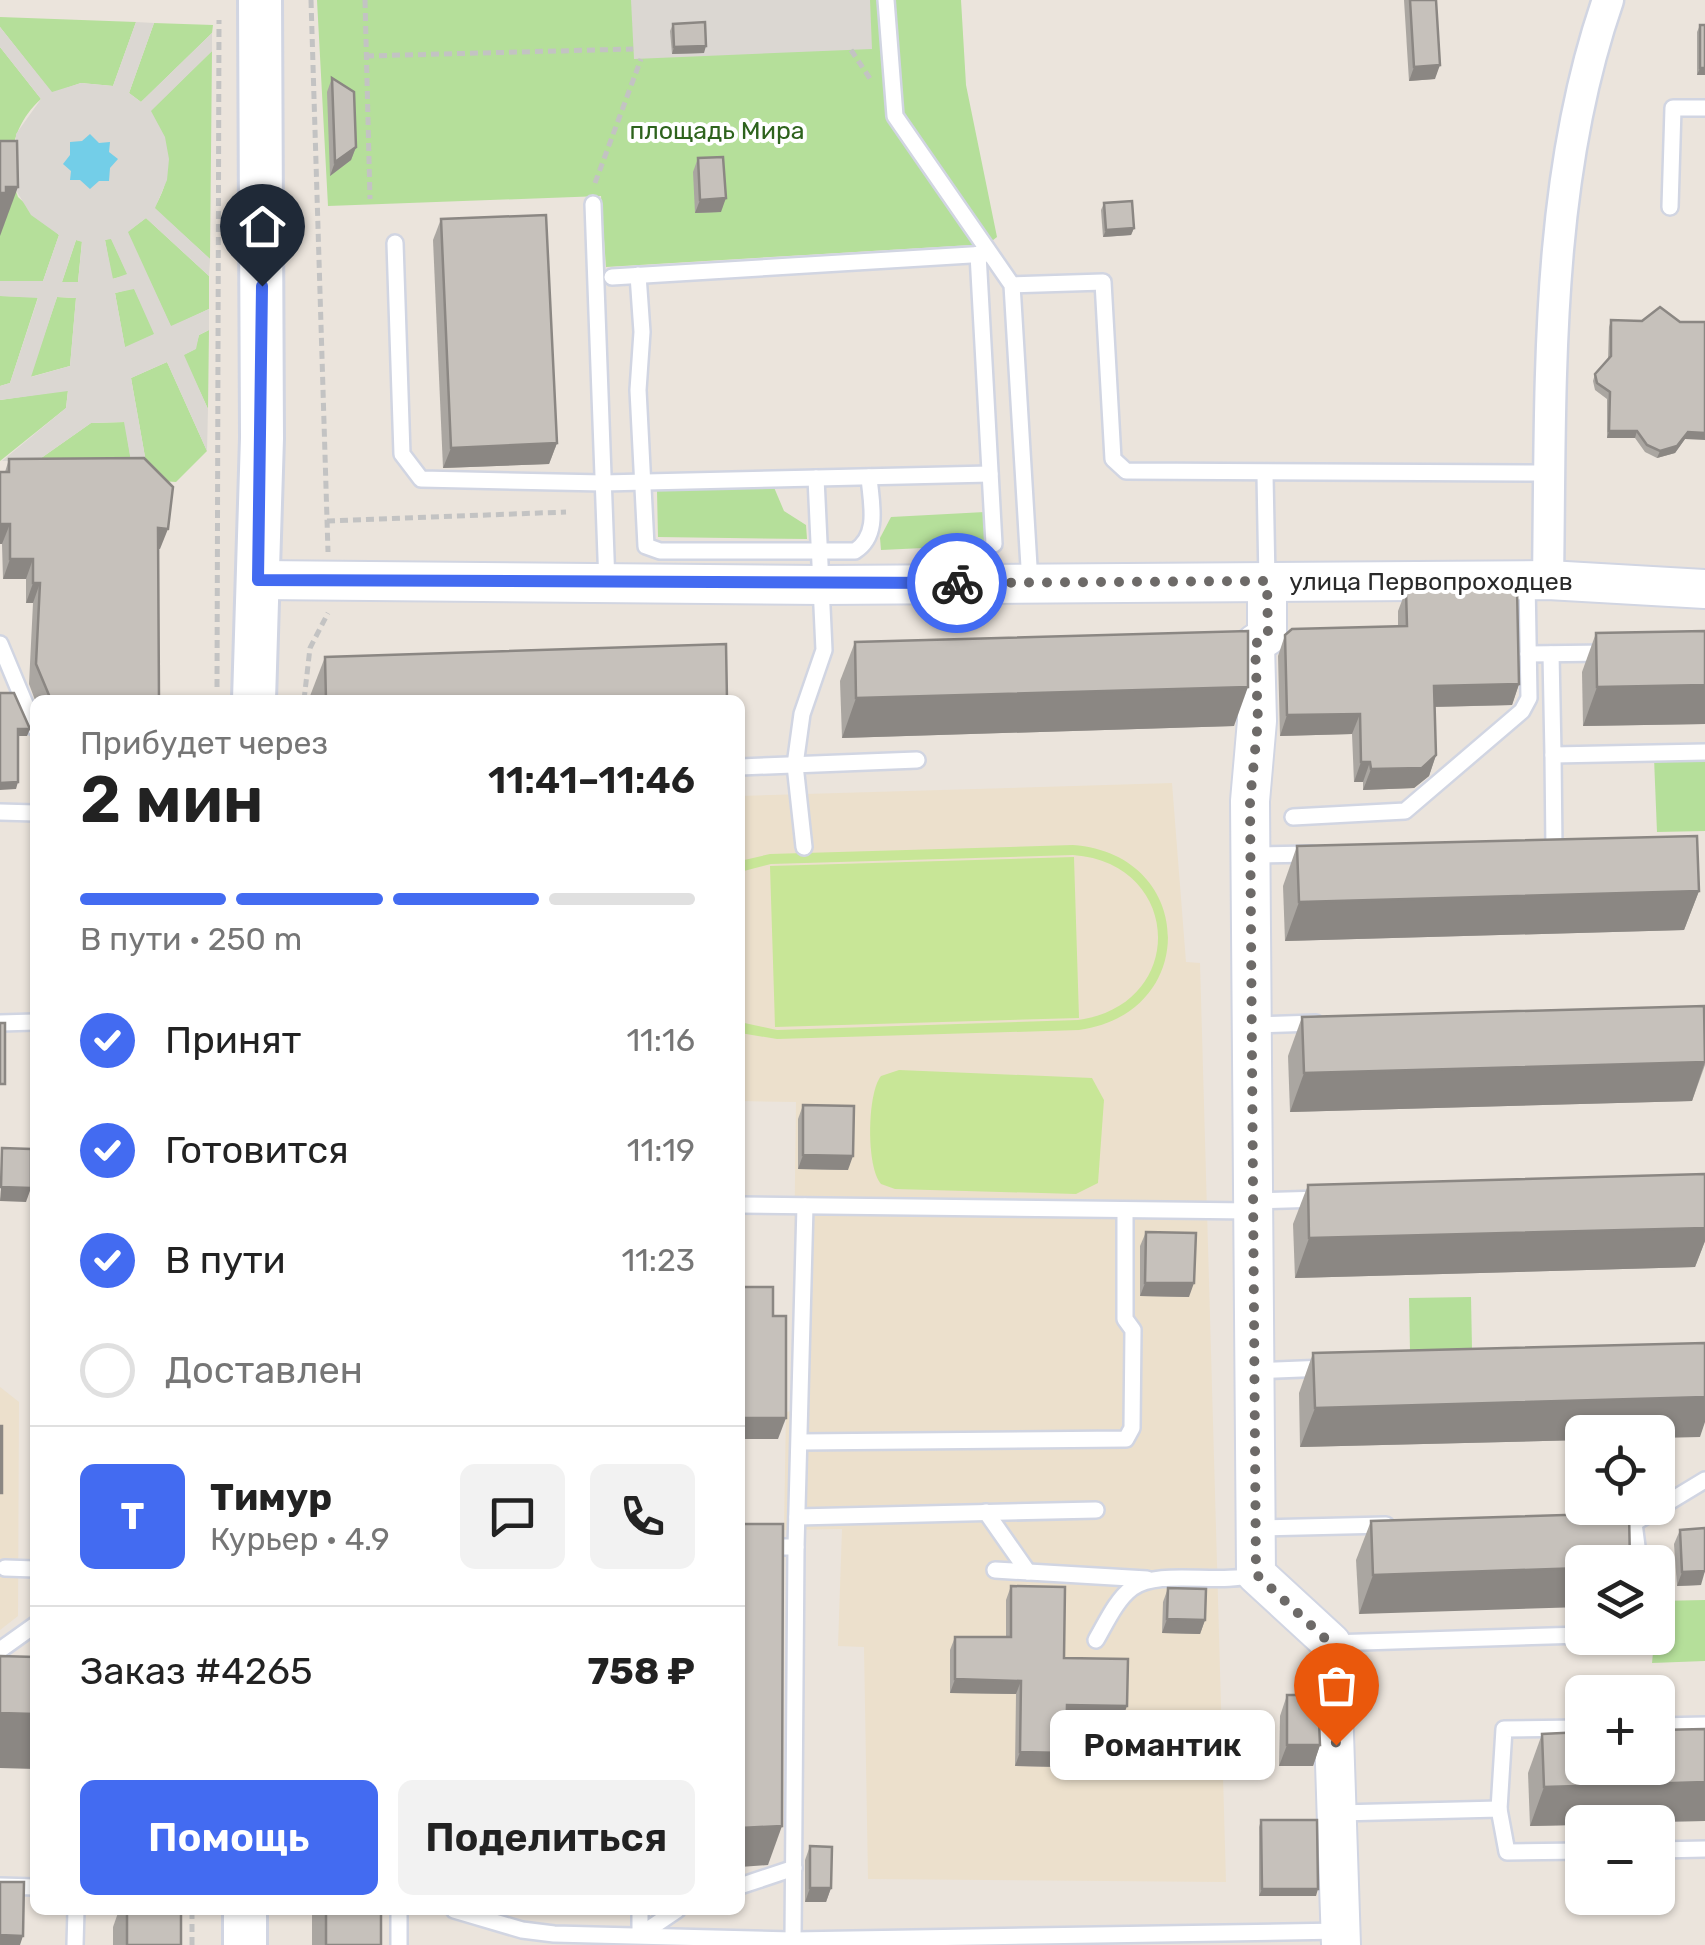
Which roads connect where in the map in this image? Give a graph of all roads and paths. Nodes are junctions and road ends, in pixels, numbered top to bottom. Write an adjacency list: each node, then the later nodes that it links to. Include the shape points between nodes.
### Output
1 (260, 0): 30 (main road)
2 (311, 0): 27 (path)
3 (365, 0): 8 (path)
4 (886, 0): 15 (lane, via 895,116)
5 (1608, 0): 19 (street, via 1585,66 1556,270)
6 (219, 20): 41 (path)
7 (634, 49): 8 (path)
8 (366, 56): 11 (path)
9 (641, 59): 12 (path)
10 (1705, 108): 13 (lane, via 1674,108)
11 (370, 199)
12 (592, 204): 25 (lane)
13 (1670, 207)
14 (396, 243): 25 (lane, via 402,454 412,472 430,482)
15 (983, 254): 16 (lane); 18 (lane); 20 (lane)
16 (638, 275): 17 (lane); 24 (lane)
17 (612, 277)
18 (1012, 285): 21 (lane, via 1103,282 1118,466 1137,474); 34 (lane)
19 (1550, 473): 21 (lane); 32 (street)
20 (990, 474): 22 (lane); 28 (lane)
21 (1265, 475): 33 (lane)
22 (869, 477): 23 (lane); 29 (lane, via 869,538)
23 (816, 478): 24 (lane); 29 (lane)
24 (642, 482): 25 (lane); 29 (lane, via 643,540 652,550)
25 (603, 483): 35 (lane)
26 (566, 512): 27 (path)
27 (327, 521): 31 (path)
28 (994, 544)
29 (820, 567): 34 (street, улица Первопроходцев); 35 (street, улица Первопроходцев); 48 (lane, via 824,650 802,714)
30 (258, 580): 31 (street, улица Первопроходцев); 42 (main road)
31 (328, 580): 35 (street, улица Первопроходцев); 43 (path, via 328,612 310,648)
32 (1538, 580): 33 (street, улица Первопроходцев); 36 (street, улица Первопроходцев); 39 (lane)
33 (1267, 581): 34 (street, улица Первопроходцев); 58 (street, via 1276,635 1255,644)
34 (1030, 583)
35 (607, 584)
36 (1705, 589)
37 (0, 644): 44 (lane)
38 (1628, 653): 40 (lane)
39 (1528, 654): 40 (lane); 52 (lane, via 1522,712 1414,806 1393,814)
40 (1551, 654): 46 (lane)
41 (217, 695)
42 (254, 695)
43 (305, 695)
44 (30, 716)
45 (1705, 752): 46 (lane)
46 (1553, 755): 55 (lane)
47 (917, 760): 48 (lane)
48 (794, 765): 49 (lane); 53 (lane)
49 (745, 767)
50 (0, 812): 51 (lane)
51 (30, 813)
52 (1293, 817)
53 (804, 848)
54 (1536, 850): 55 (lane)
55 (1554, 850): 56 (lane)
56 (1573, 850)
57 (1327, 854): 58 (lane)
58 (1252, 855): 62 (street)
59 (0, 1022): 60 (lane)
60 (30, 1022)
61 (1332, 1022): 62 (lane)
62 (1253, 1024): 66 (street)
63 (1333, 1199): 66 (lane)
64 (745, 1205): 65 (lane)
65 (805, 1206): 67 (lane); 70 (lane)
66 (1255, 1206): 67 (lane); 69 (street)
67 (1125, 1210): 70 (lane, via 1124,1320 1133,1330 1132,1428 1126,1439)
68 (1353, 1368): 69 (lane)
69 (1255, 1370): 77 (street)
70 (800, 1442): 75 (lane)
71 (1705, 1480): 72 (lane)
72 (1675, 1498)
73 (1096, 1510): 74 (lane)
74 (986, 1512): 75 (lane); 83 (lane)
75 (796, 1517): 79 (lane)
76 (1411, 1525): 77 (lane)
77 (1255, 1528): 84 (street)
78 (745, 1547): 79 (lane)
79 (796, 1547): 99 (lane)
80 (4, 1568): 81 (lane)
81 (30, 1569)
82 (995, 1570): 83 (lane)
83 (1028, 1572): 85 (lane)
84 (1256, 1574): 85 (lane); 89 (street)
85 (1156, 1580): 88 (lane, via 1122,1598)
86 (30, 1629): 90 (lane)
87 (1565, 1636): 89 (lane)
88 (1096, 1640)
89 (1331, 1644): 95 (street)
90 (0, 1650)
91 (1705, 1725): 92 (lane)
92 (1675, 1726)
93 (1565, 1728): 94 (lane, via 1504,1730)
94 (1499, 1809): 95 (lane); 98 (lane, via 1508,1852)
95 (1339, 1813): 111 (street)
96 (1675, 1850): 97 (lane)
97 (1705, 1850)
98 (1565, 1851)
99 (794, 1868): 100 (lane); 112 (lane)
100 (745, 1884)
101 (0, 1886): 102 (lane)
102 (30, 1887)
103 (76, 1915): 113 (lane)
104 (192, 1915): 114 (path)
105 (245, 1915): 115 (main road)
106 (399, 1915): 116 (lane)
107 (640, 1915): 110 (lane)
108 (669, 1915): 110 (lane)
109 (489, 1916): 110 (lane, via 554,1934)
110 (640, 1935): 112 (lane)
111 (1340, 1938): 112 (lane)
112 (792, 1940)
113 (76, 1945)
114 (192, 1945)
115 (245, 1945)
116 (398, 1945)

